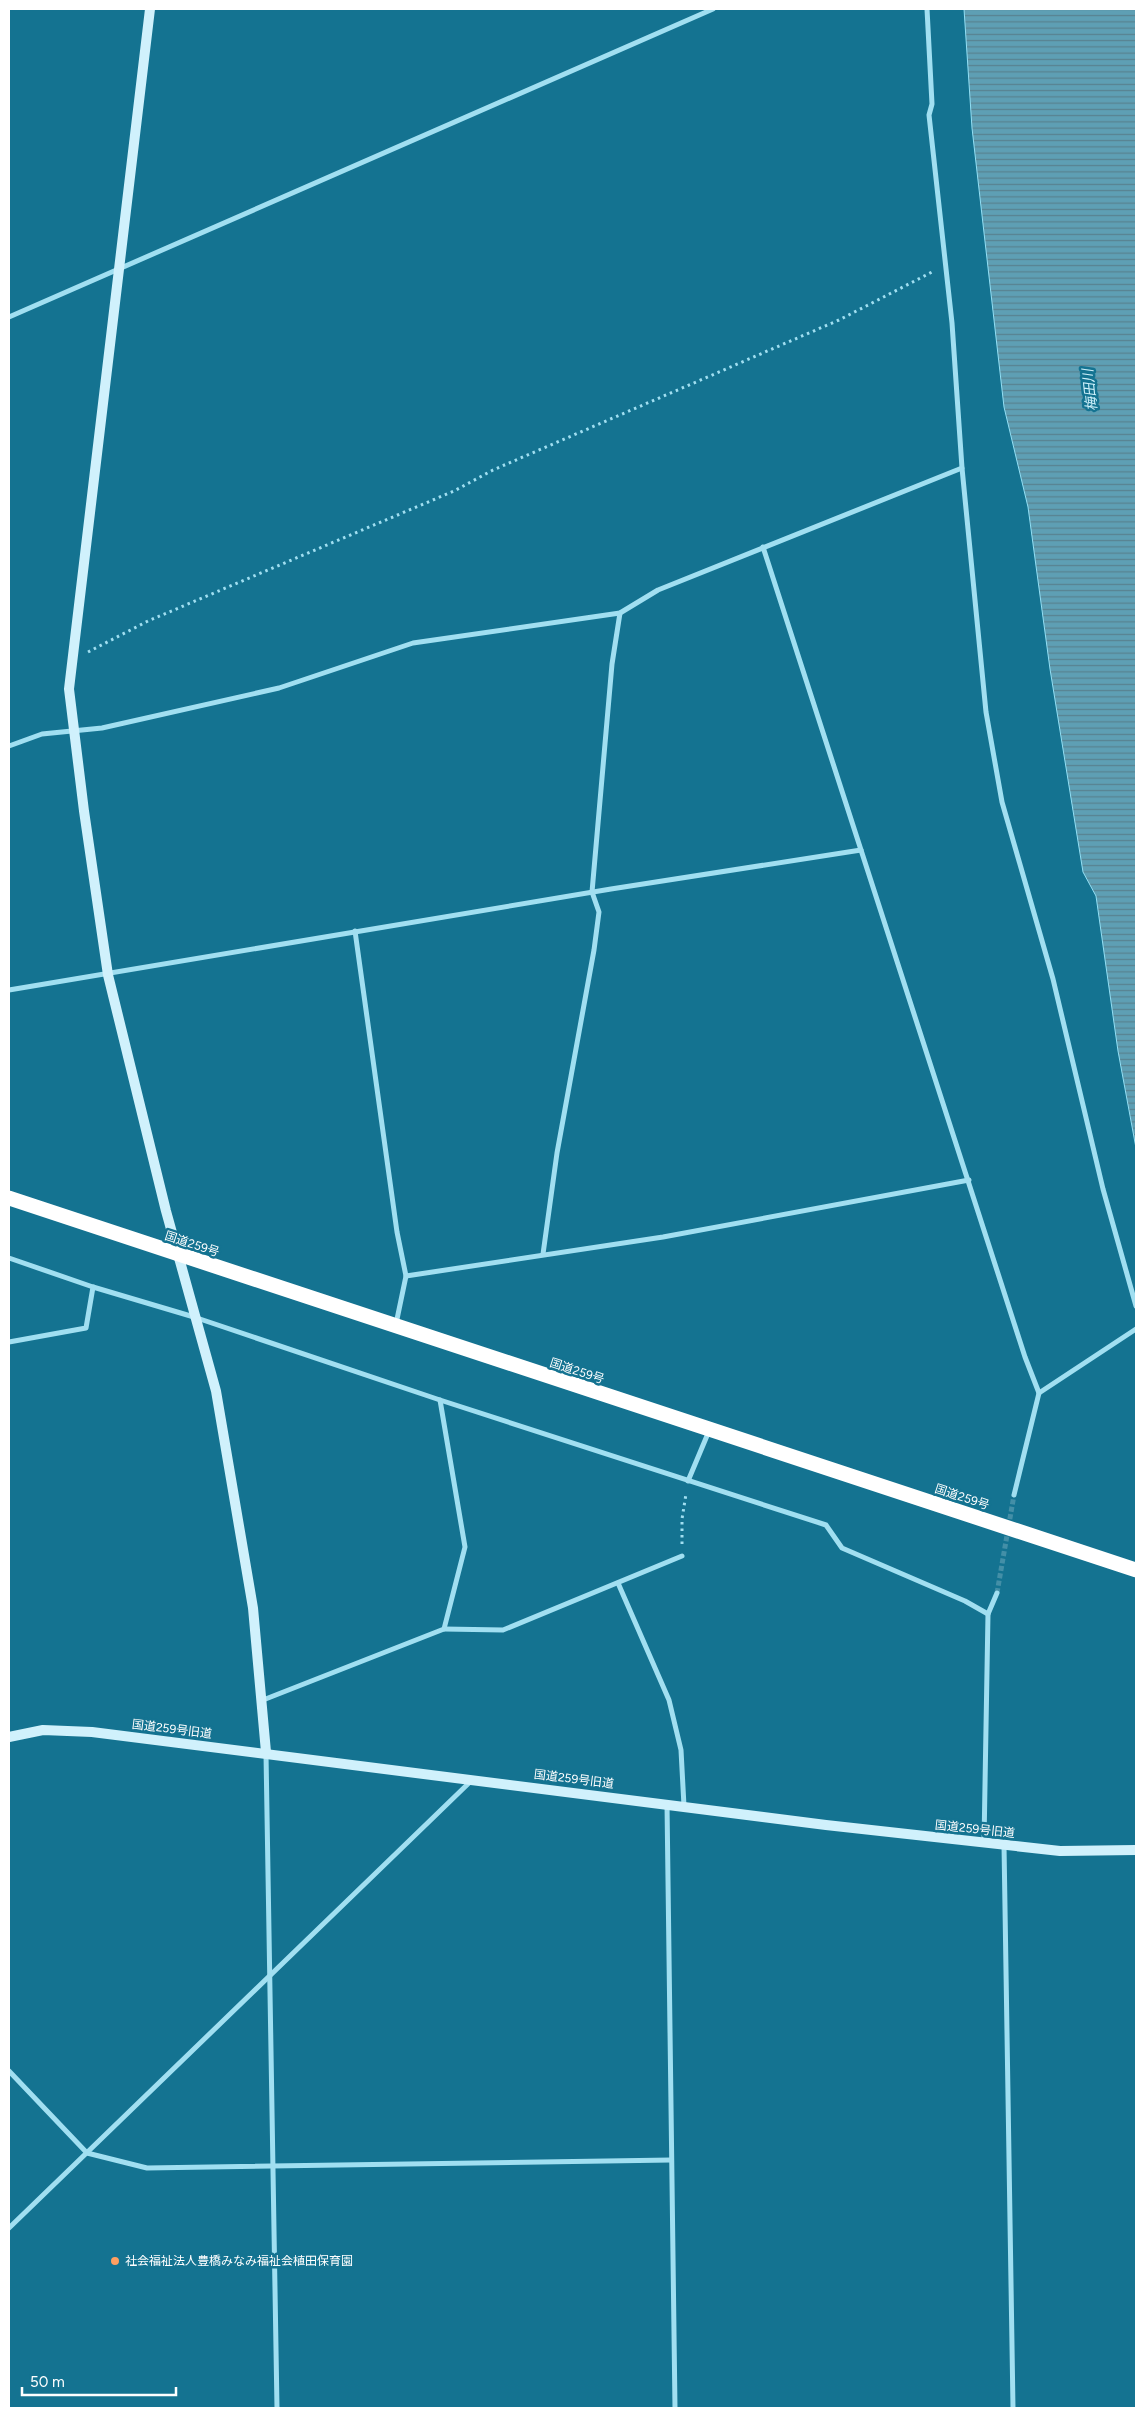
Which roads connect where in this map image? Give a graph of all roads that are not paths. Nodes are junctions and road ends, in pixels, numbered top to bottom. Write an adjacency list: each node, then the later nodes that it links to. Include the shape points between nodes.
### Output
1 (150, 9): 4 (street)
2 (713, 9): 4 (street)
3 (928, 9): 6 (street, via 932,104 929,114 946,265)
4 (119, 269): 5 (street); 9 (street, via 69,689)
5 (9, 317)
6 (962, 468): 7 (street); 23 (street, via 986,712 1002,802 1053,979 1103,1189)
7 (763, 547): 8 (street, via 658,590); 11 (street)
8 (620, 613): 9 (street, via 413,643 279,688 102,728); 12 (street, via 612,664)
9 (74, 730): 10 (street, via 42,734); 14 (street)
10 (9, 746)
11 (861, 850): 12 (street); 16 (street)
12 (592, 892): 13 (street); 18 (street, via 598,912 594,950)
13 (356, 931): 14 (street); 21 (street, via 397,1232)
14 (108, 975): 15 (street); 19 (street)
15 (9, 990)
16 (970, 1180): 18 (street, via 663,1237); 28 (street)
17 (9, 1198): 19 (highway, 国道259号)
18 (543, 1254): 21 (street)
19 (178, 1255): 24 (street); 25 (highway, 国道259号)
20 (9, 1258): 22 (street)
21 (406, 1276): 25 (street)
22 (94, 1287): 24 (street); 27 (street, via 86,1328)
23 (1136, 1306)
24 (194, 1317): 29 (street); 39 (street, via 216,1391 253,1608)
25 (396, 1327): 30 (highway, 国道259号)
26 (1136, 1329): 28 (street)
27 (9, 1342)
28 (1039, 1393): 32 (street)
29 (440, 1400): 31 (street); 38 (street, via 465,1547)
30 (709, 1430): 31 (street); 34 (highway, 国道259号)
31 (688, 1481): 37 (street, via 826,1525 842,1548 966,1601)
32 (1014, 1495)
33 (682, 1556): 35 (street)
34 (1136, 1570)
35 (618, 1583): 38 (street, via 503,1630); 44 (street, via 669,1700 681,1750)
36 (997, 1592): 37 (street)
37 (988, 1614): 45 (street)
38 (444, 1628): 39 (street)
39 (263, 1700): 41 (street)
40 (9, 1737): 41 (street, 国道259号旧道, via 44,1730 92,1732)
41 (266, 1752): 42 (street, 国道259号旧道); 48 (street)
42 (473, 1779): 43 (street, 国道259号旧道); 48 (street)
43 (667, 1804): 44 (street, 国道259号旧道); 51 (street)
44 (684, 1806): 45 (street, 国道259号旧道)
45 (984, 1842): 46 (street, 国道259号旧道)
46 (1004, 1845): 47 (street, 国道259号旧道, via 1060,1851); 56 (street)
47 (1136, 1850)
48 (269, 1974): 50 (street); 52 (street)
49 (9, 2071): 50 (street)
50 (87, 2153): 52 (street, via 147,2168); 53 (street)
51 (671, 2160): 52 (street); 55 (street)
52 (274, 2167): 54 (street)
53 (9, 2228)
54 (277, 2408)
55 (675, 2408)
56 (1014, 2408)

